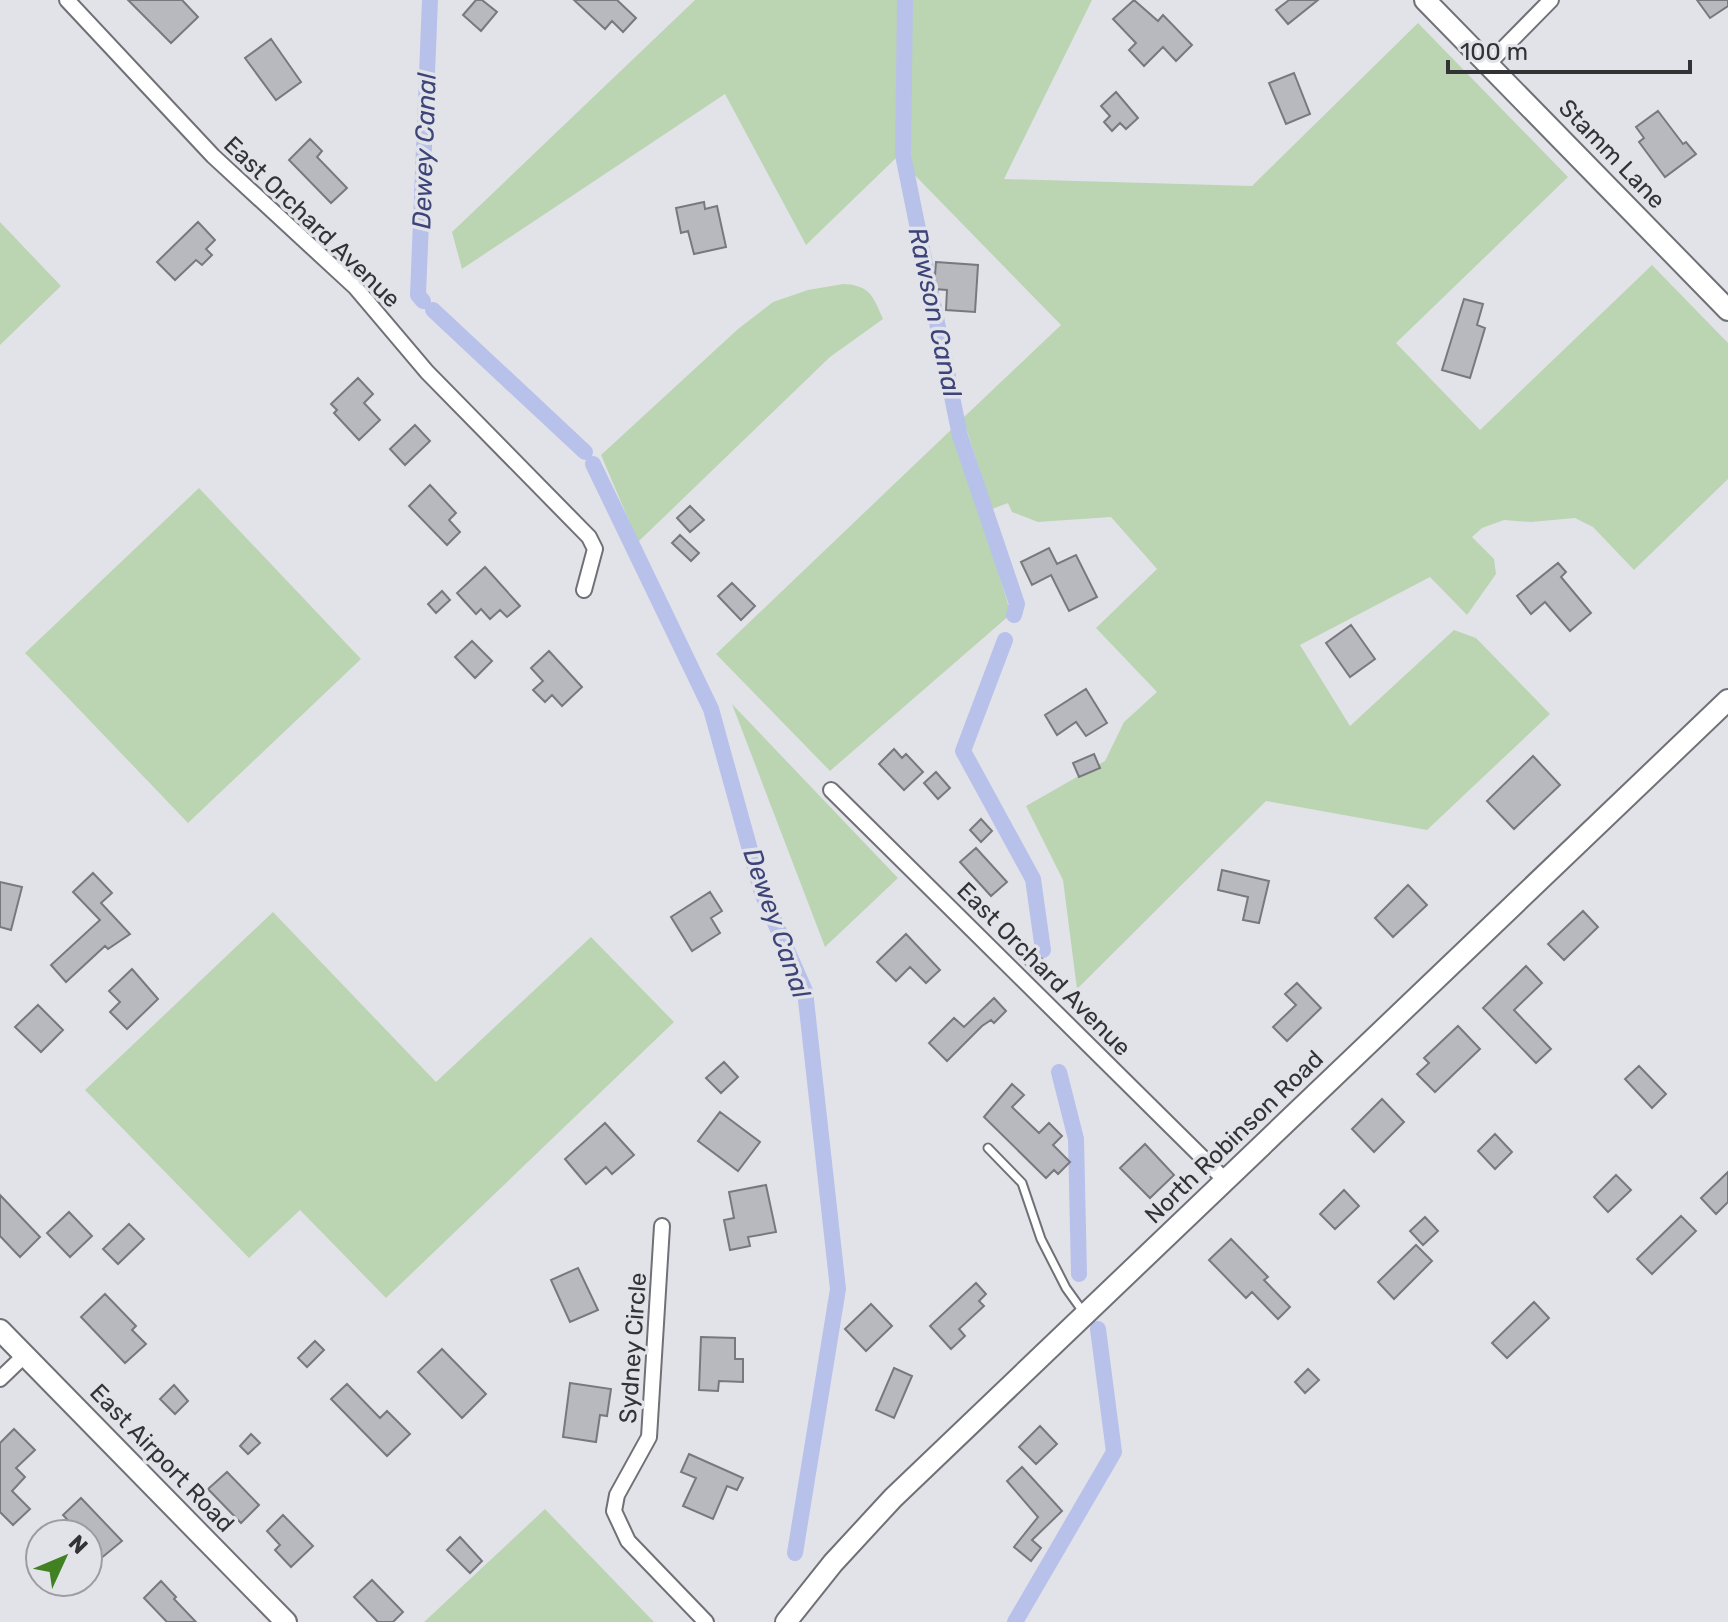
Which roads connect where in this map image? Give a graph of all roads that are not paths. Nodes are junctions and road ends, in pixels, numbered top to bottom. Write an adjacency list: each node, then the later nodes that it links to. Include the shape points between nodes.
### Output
1 (67, 0): 6 (street, East Orchard Avenue, via 213,156 355,287 427,372 589,537 595,549)
2 (1425, 0): 4 (street, Stamm Lane)
3 (1551, 0): 4 (street)
4 (1488, 64): 5 (street, Stamm Lane)
5 (1728, 310)
6 (584, 590)
7 (1728, 700): 10 (street, North Robinson Road)
8 (831, 790): 10 (street, East Orchard Avenue)
9 (988, 1148): 12 (lane, via 1022,1183 1041,1239)
10 (1226, 1181): 12 (street, North Robinson Road)
11 (662, 1226): 17 (street, Sydney Circle, via 649,1437 617,1495 614,1511 628,1541)
12 (1085, 1315): 18 (street, North Robinson Road, via 893,1498)
13 (0, 1330): 14 (street, East Airport Road)
14 (25, 1355): 15 (street); 16 (street, East Airport Road)
15 (0, 1379)
16 (286, 1622)
17 (706, 1622)
18 (786, 1622)

